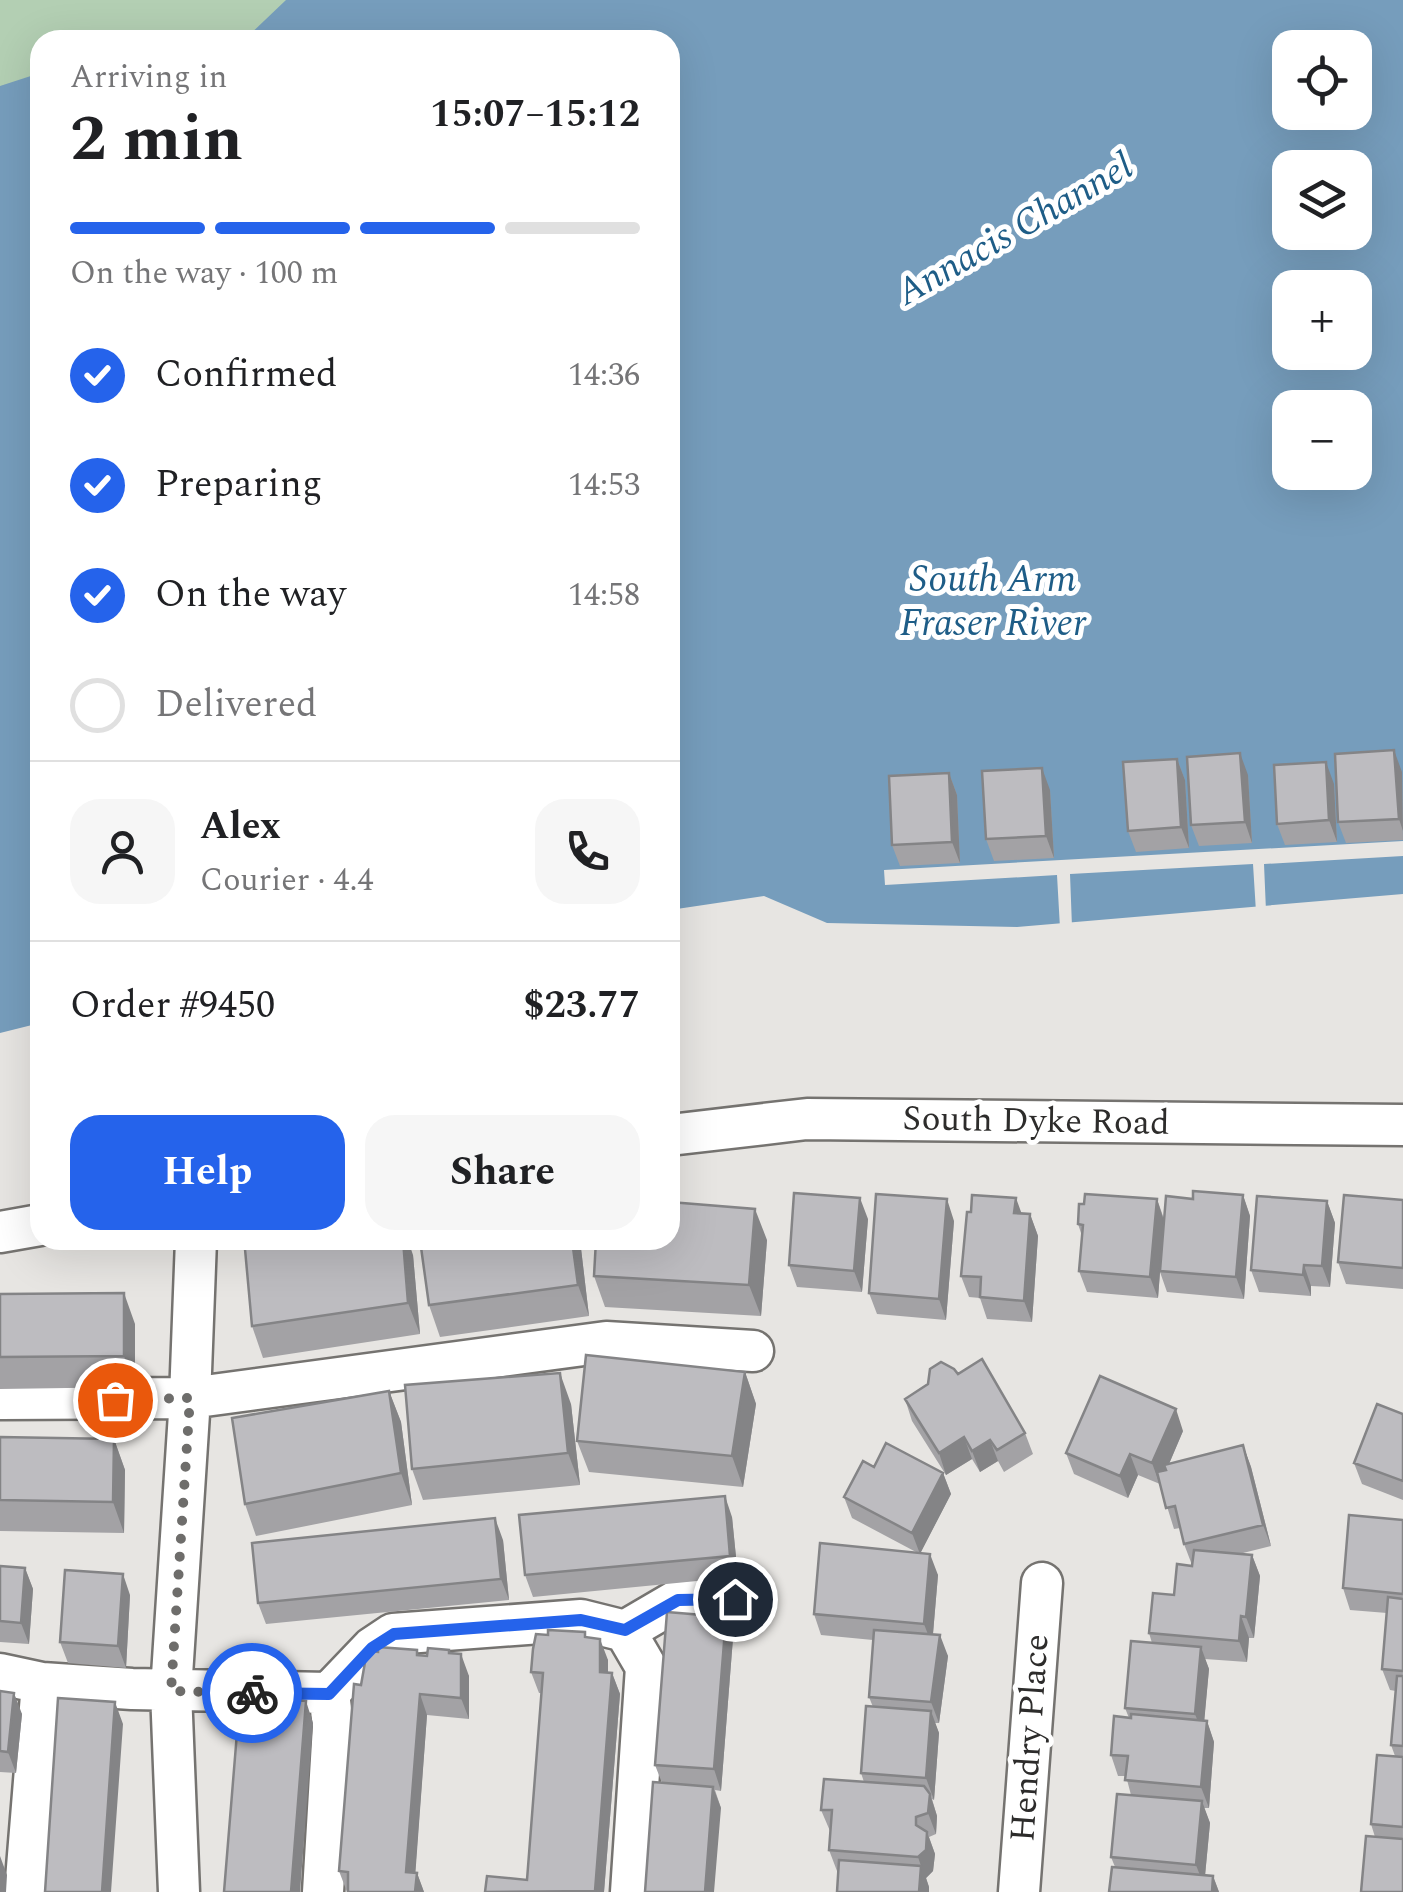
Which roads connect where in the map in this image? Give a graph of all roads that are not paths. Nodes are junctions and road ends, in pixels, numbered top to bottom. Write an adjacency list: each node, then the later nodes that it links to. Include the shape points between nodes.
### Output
1 (1403, 1125): 2 (street, South Dyke Road, via 807,1119)
2 (680, 1134)
3 (30, 1227): 4 (street)
4 (0, 1232)
5 (196, 1250): 7 (street)
6 (753, 1351): 7 (street, via 606,1342)
7 (190, 1398): 8 (street); 14 (street)
8 (0, 1399)
9 (1042, 1583): 20 (street, Hendry Place)
10 (735, 1599): 11 (street, via 678,1600)
11 (625, 1630): 15 (street, via 581,1620 394,1634); 19 (street, via 646,1667)
12 (0, 1674): 13 (street)
13 (42, 1683): 14 (street); 16 (street)
14 (171, 1691): 15 (street); 17 (street)
15 (329, 1694): 18 (street)
16 (26, 1892)
17 (179, 1892)
18 (323, 1892)
19 (631, 1892)
20 (1019, 1892)

